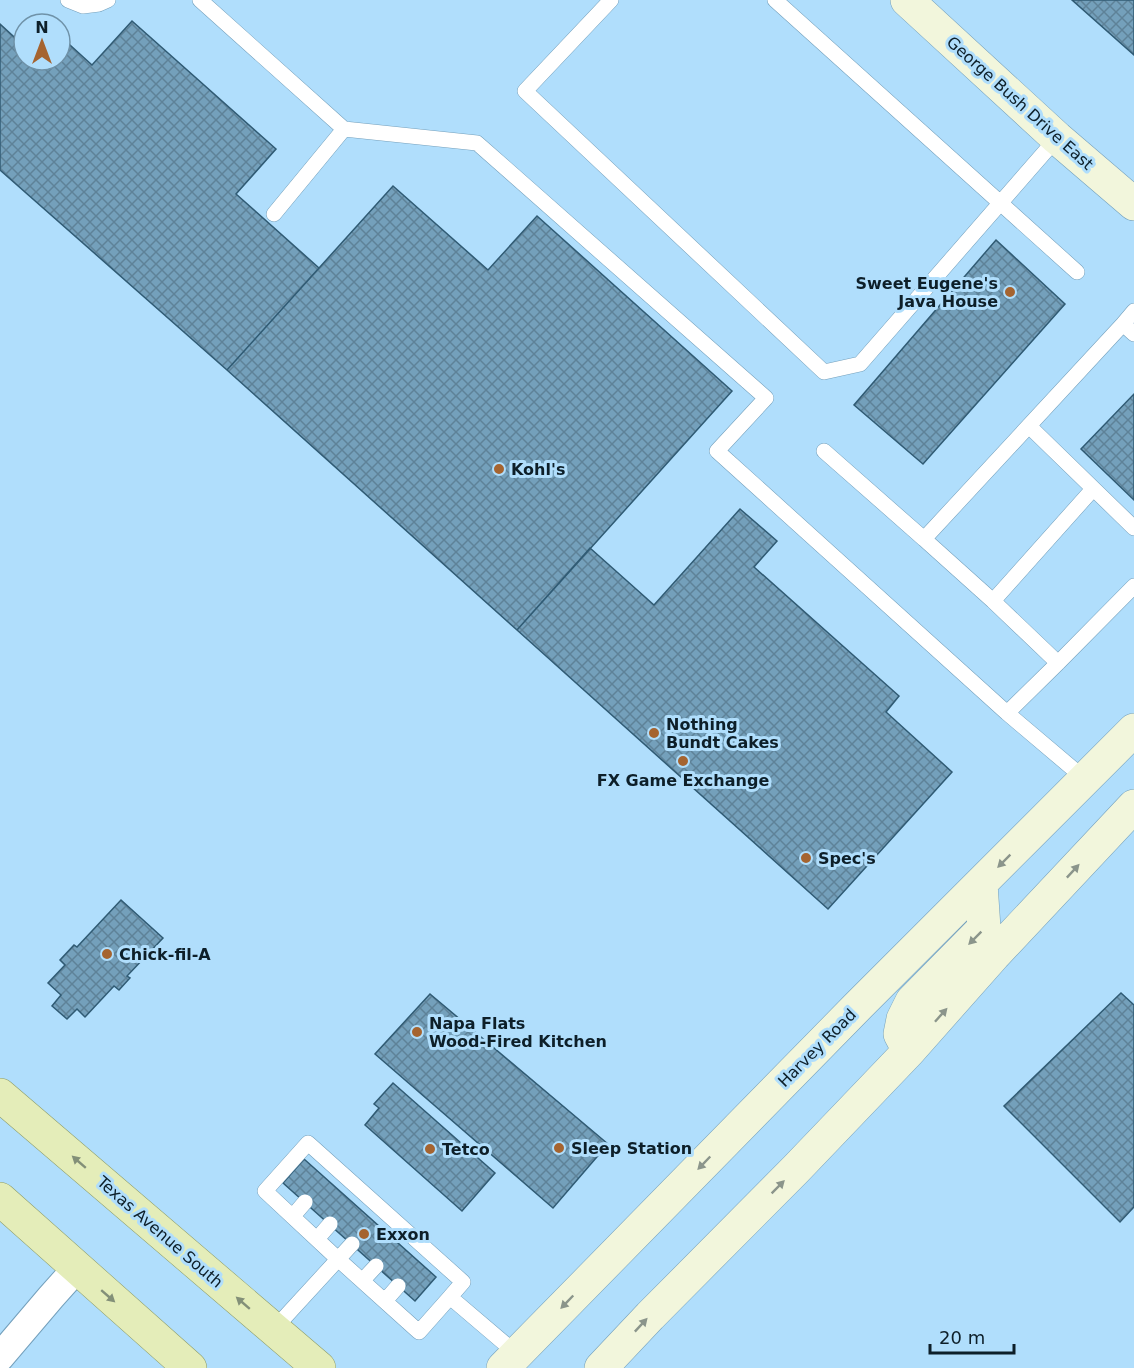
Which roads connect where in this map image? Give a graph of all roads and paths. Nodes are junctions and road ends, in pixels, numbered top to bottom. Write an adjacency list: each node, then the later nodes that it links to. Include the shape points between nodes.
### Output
1 (68, 0): 2 (lane, via 82,6)
2 (108, 0)
3 (200, 0): 7 (lane)
4 (610, 0): 9 (lane, via 525,91 825,372 860,364)
5 (775, 0): 9 (lane)
6 (907, 0): 8 (main road, George Bush Drive East)
7 (344, 129): 11 (lane); 23 (lane, via 477,143 766,398 717,451)
8 (1057, 138): 9 (lane); 10 (main road, George Bush Drive East)
9 (1000, 203): 12 (lane)
10 (1134, 204)
11 (274, 214)
12 (1077, 272)
13 (1134, 311): 14 (lane)
14 (1129, 329): 15 (lane)
15 (1030, 427): 17 (lane); 19 (lane)
16 (824, 451): 19 (lane)
17 (1093, 489): 18 (lane); 21 (lane)
18 (1134, 528)
19 (924, 539): 21 (lane)
20 (1134, 586): 22 (lane)
21 (993, 601): 22 (lane)
22 (1058, 663): 23 (lane)
23 (1007, 713): 25 (lane)
24 (1134, 730): 25 (main road, Harvey Road)
25 (1085, 779): 27 (main road, Harvey Road, one-way to 27)
26 (1134, 806): 28 (main road, one-way to 26)
27 (981, 884): 28 (main road, one-way to 28, via 984,928 912,1000 900,1034); 45 (main road, Harvey Road, one-way to 45)
28 (909, 1050): 48 (main road, one-way to 28)
29 (0, 1095): 43 (main road, Texas Avenue South, one-way to 29)
30 (0, 1199): 38 (main road)
31 (305, 1202): 32 (lane)
32 (292, 1216): 34 (lane); 41 (lane, via 265,1191 308,1143 331,1173 403,1238 462,1282)
33 (330, 1224): 34 (lane)
34 (317, 1239): 36 (lane)
35 (352, 1244): 36 (lane)
36 (339, 1260): 39 (lane); 43 (lane)
37 (376, 1266): 39 (lane)
38 (77, 1268): 44 (street); 46 (main road, one-way to 46)
39 (363, 1280): 42 (lane)
40 (398, 1286): 42 (lane)
41 (450, 1298): 42 (lane, via 419,1332); 45 (lane)
42 (385, 1301)
43 (274, 1329): 47 (main road, Texas Avenue South)
44 (0, 1357)
45 (510, 1361)
46 (190, 1368)
47 (319, 1368)
48 (601, 1368)

